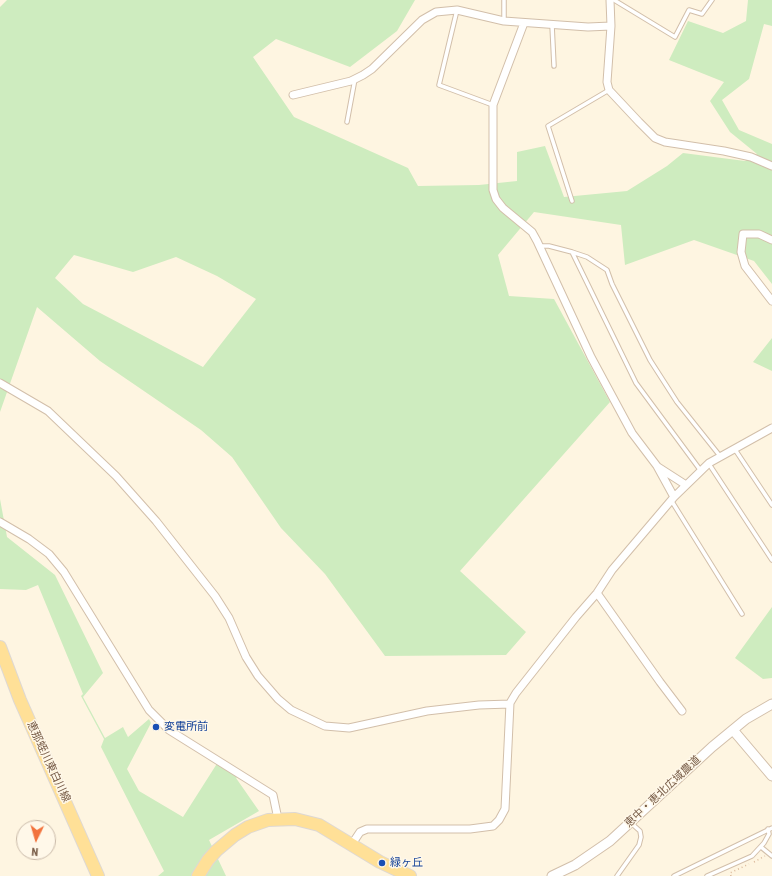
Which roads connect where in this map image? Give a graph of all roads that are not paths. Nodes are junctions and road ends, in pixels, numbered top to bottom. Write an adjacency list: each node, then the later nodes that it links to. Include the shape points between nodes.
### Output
1 (504, 0): 6 (lane)
2 (610, 0): 9 (street)
3 (614, 0): 4 (lane, via 675,37 689,10 702,14)
4 (712, 0)
5 (457, 10): 6 (street); 11 (street, via 436,12 422,20 372,69); 14 (lane, via 439,84)
6 (504, 21): 7 (street)
7 (524, 23): 8 (street); 14 (street)
8 (552, 25): 9 (street); 10 (lane)
9 (611, 26): 12 (street, via 607,82)
10 (554, 66)
11 (355, 79): 13 (street); 15 (lane)
12 (609, 90): 16 (street, via 659,140 724,150); 17 (lane, via 548,126)
13 (293, 95)
14 (493, 105): 19 (street, via 493,190 503,208 532,232)
15 (347, 122)
16 (772, 166)
17 (572, 201)
18 (772, 240): 21 (street, via 759,234 743,234 741,252 745,266)
19 (539, 246): 20 (lane); 27 (street, via 591,357 628,426)
20 (572, 252): 25 (lane, via 587,257 607,270 650,360 677,402); 28 (lane, via 636,383)
21 (772, 301)
22 (0, 383): 37 (street, via 48,411 116,476 156,521 215,596 258,676 291,710 324,726 349,728 427,711)
23 (772, 428): 24 (street)
24 (734, 448): 25 (street); 31 (lane)
25 (720, 456): 26 (street)
26 (709, 463): 28 (street); 33 (lane)
27 (657, 466): 29 (street); 30 (street)
28 (701, 471): 29 (street)
29 (686, 485): 30 (street)
30 (672, 499): 34 (street, via 612,570); 35 (lane)
31 (772, 505)
32 (0, 522): 42 (street, via 49,554 64,572 149,710 169,730 273,795)
33 (772, 560)
34 (598, 593): 37 (street, via 576,617); 39 (street)
35 (742, 614)
36 (0, 647): 50 (main road, 恵那蛭川東白川線, via 23,707)
37 (510, 704): 45 (street, via 505,809 493,826 470,829 367,829 360,832)
38 (772, 704): 40 (street, 恵中・恵北広域農道)
39 (682, 711)
40 (733, 730): 41 (street); 43 (street, 恵中・恵北広域農道, via 712,746)
41 (772, 776)
42 (278, 819): 45 (main road, via 300,820 319,825); 51 (main road, via 258,823 235,835 208,860)
43 (630, 822): 53 (street, 恵中・恵北広域農道, via 592,855); 54 (lane, via 640,831 641,837 639,845)
44 (770, 828): 46 (lane); 55 (lane)
45 (352, 844): 52 (main road, via 380,862)
46 (761, 847): 48 (lane); 56 (lane, via 752,856)
47 (772, 848): 48 (lane)
48 (768, 851): 49 (lane)
49 (772, 856)
50 (98, 876)
51 (198, 876)
52 (410, 876)
53 (552, 876)
54 (617, 876)
55 (674, 876)
56 (707, 876)

